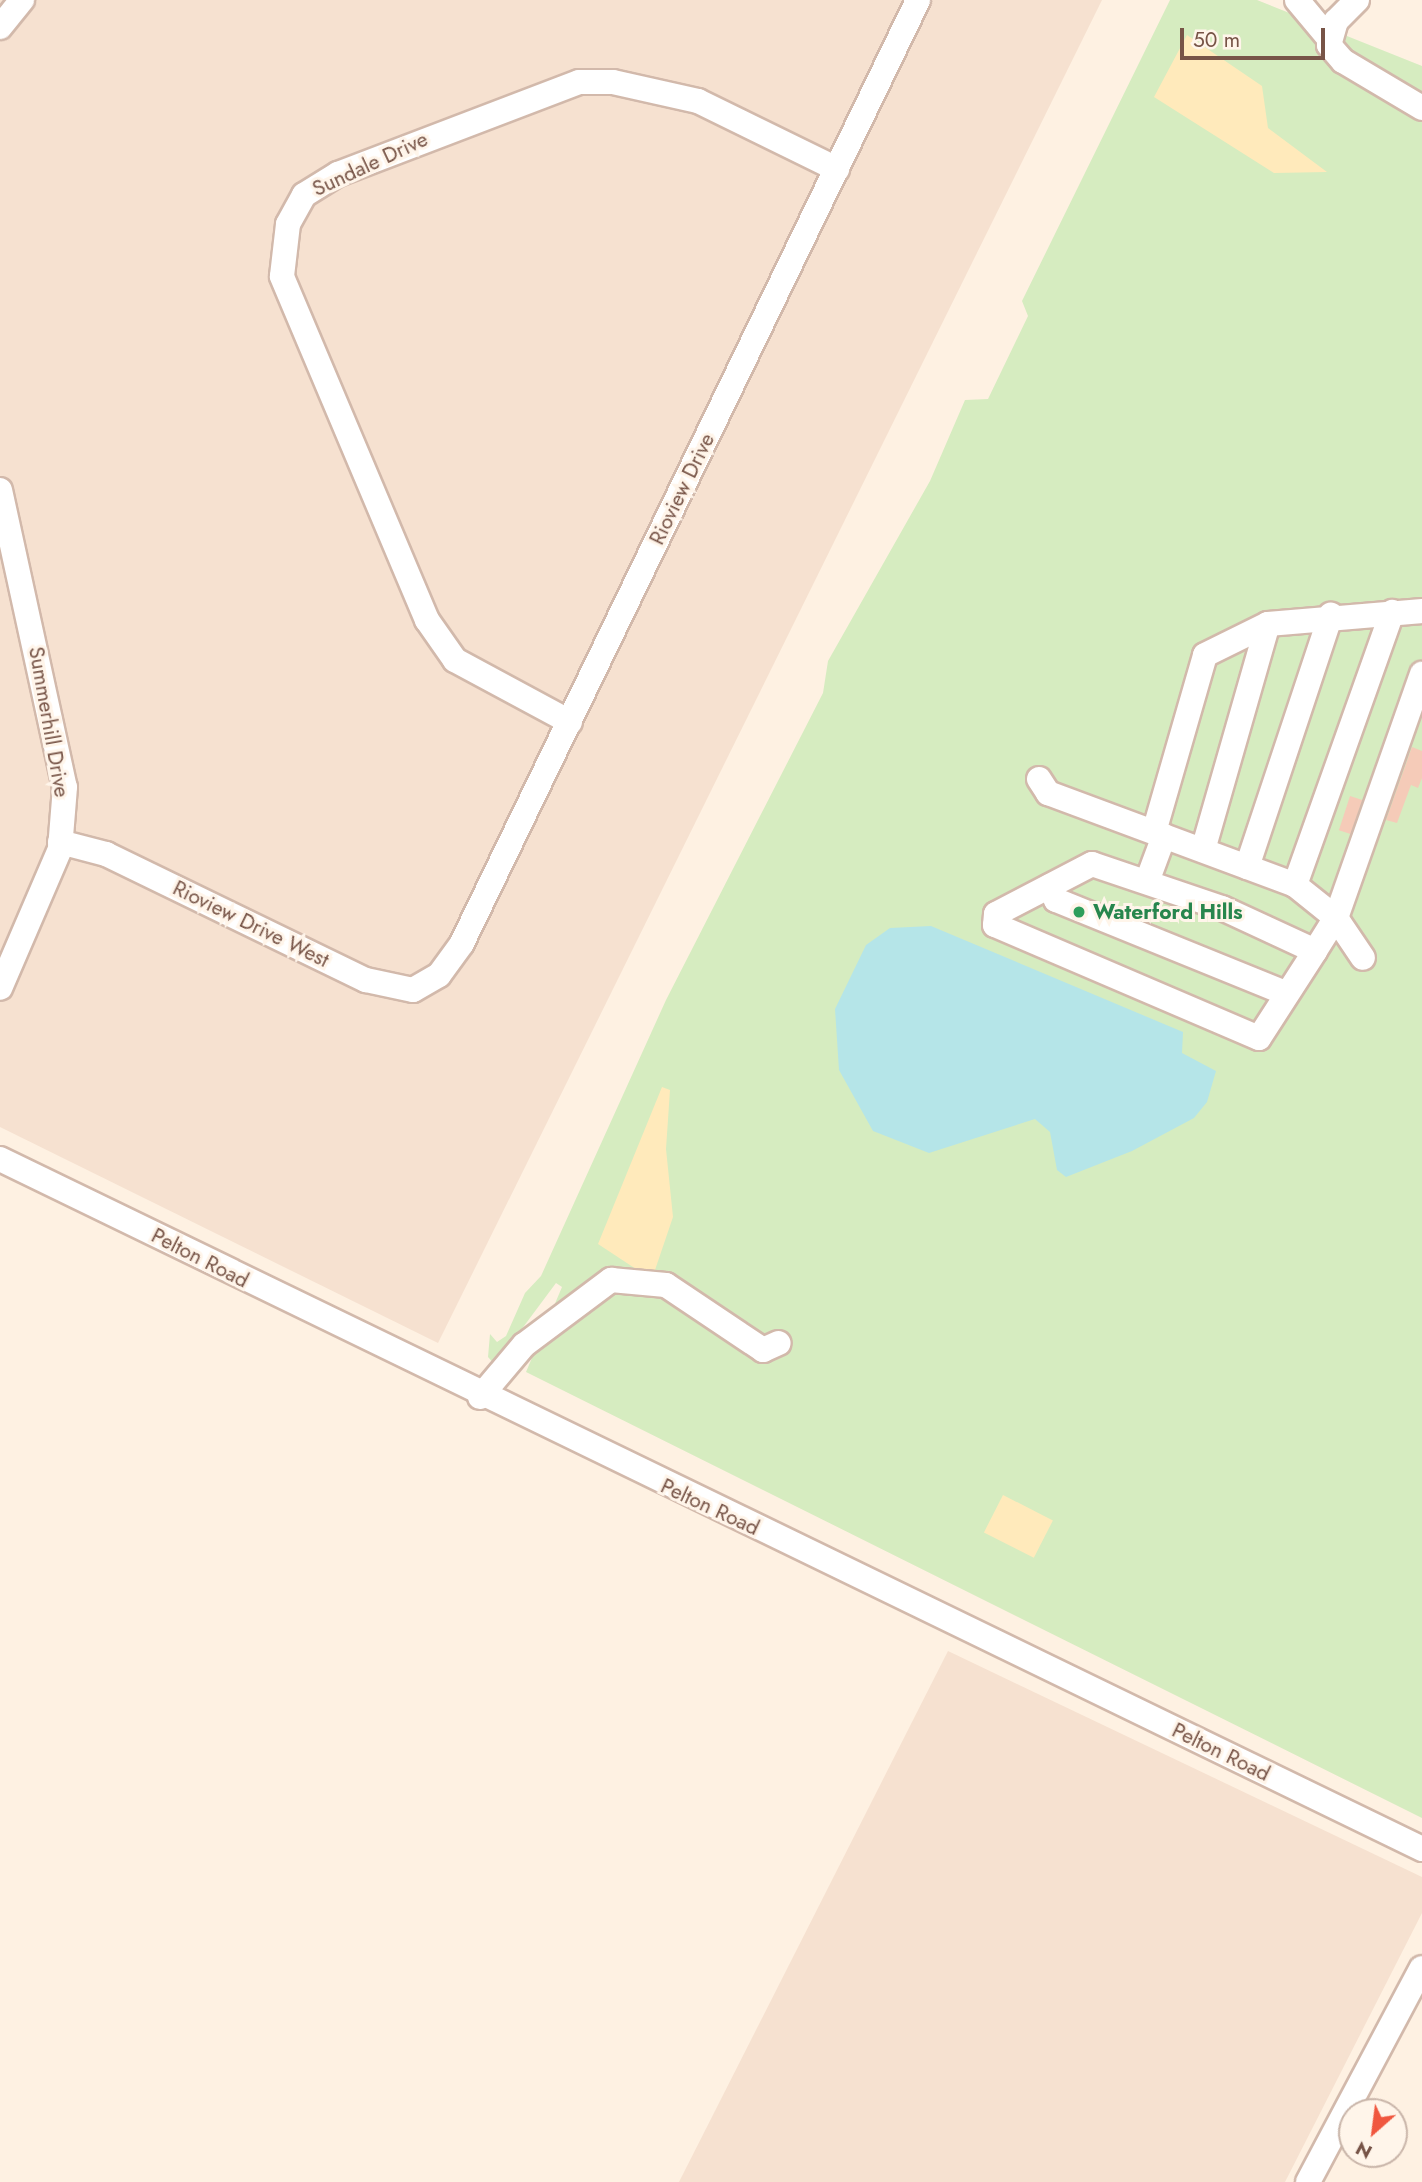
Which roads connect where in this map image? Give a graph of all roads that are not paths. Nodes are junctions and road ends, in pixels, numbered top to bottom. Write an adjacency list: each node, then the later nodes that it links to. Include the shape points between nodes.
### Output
1 (22, 0): 5 (street)
2 (918, 0): 8 (street, Rioview Drive)
3 (1297, 0): 6 (street)
4 (1357, 0): 6 (street)
5 (0, 27)
6 (1327, 36): 7 (street, via 1343,61)
7 (1422, 108)
8 (837, 169): 15 (street, Rioview Drive); 15 (street, Sundale Drive, via 698,101 613,82 579,82 338,174 304,195 288,224 282,276 427,620 455,660)
9 (0, 490): 18 (street, Summerhill Drive, via 65,786)
10 (1422, 611): 11 (street)
11 (1392, 612): 12 (street); 23 (street)
12 (1331, 615): 13 (street); 20 (street)
13 (1268, 624): 17 (street, via 1205,656); 19 (street)
14 (1422, 674): 24 (street)
15 (570, 722): 27 (street, Rioview Drive, via 462,943)
16 (1039, 779): 17 (street, via 1048,793)
17 (1159, 834): 19 (street); 21 (street)
18 (61, 842): 27 (street, Rioview Drive West, via 106,854 366,980 413,990); 28 (street, Summerhill Drive)
19 (1203, 850): 20 (street)
20 (1247, 867): 23 (street)
21 (1148, 879): 22 (street, via 1092,864); 25 (street)
22 (1050, 886): 29 (street, via 1056,900); 29 (street, via 996,914 995,925 1259,1038)
23 (1295, 886): 24 (street)
24 (1336, 918): 25 (street); 26 (street)
25 (1315, 951): 29 (street)
26 (1363, 958)
27 (439, 975)
28 (0, 988)
29 (1287, 994)
30 (0, 1159): 32 (street, Pelton Road)
31 (779, 1343): 32 (street, via 763,1350 666,1285 611,1280 524,1345)
32 (480, 1397): 33 (street, Pelton Road)
33 (1422, 1849)
34 (1422, 1968): 35 (street)
35 (1308, 2182)

